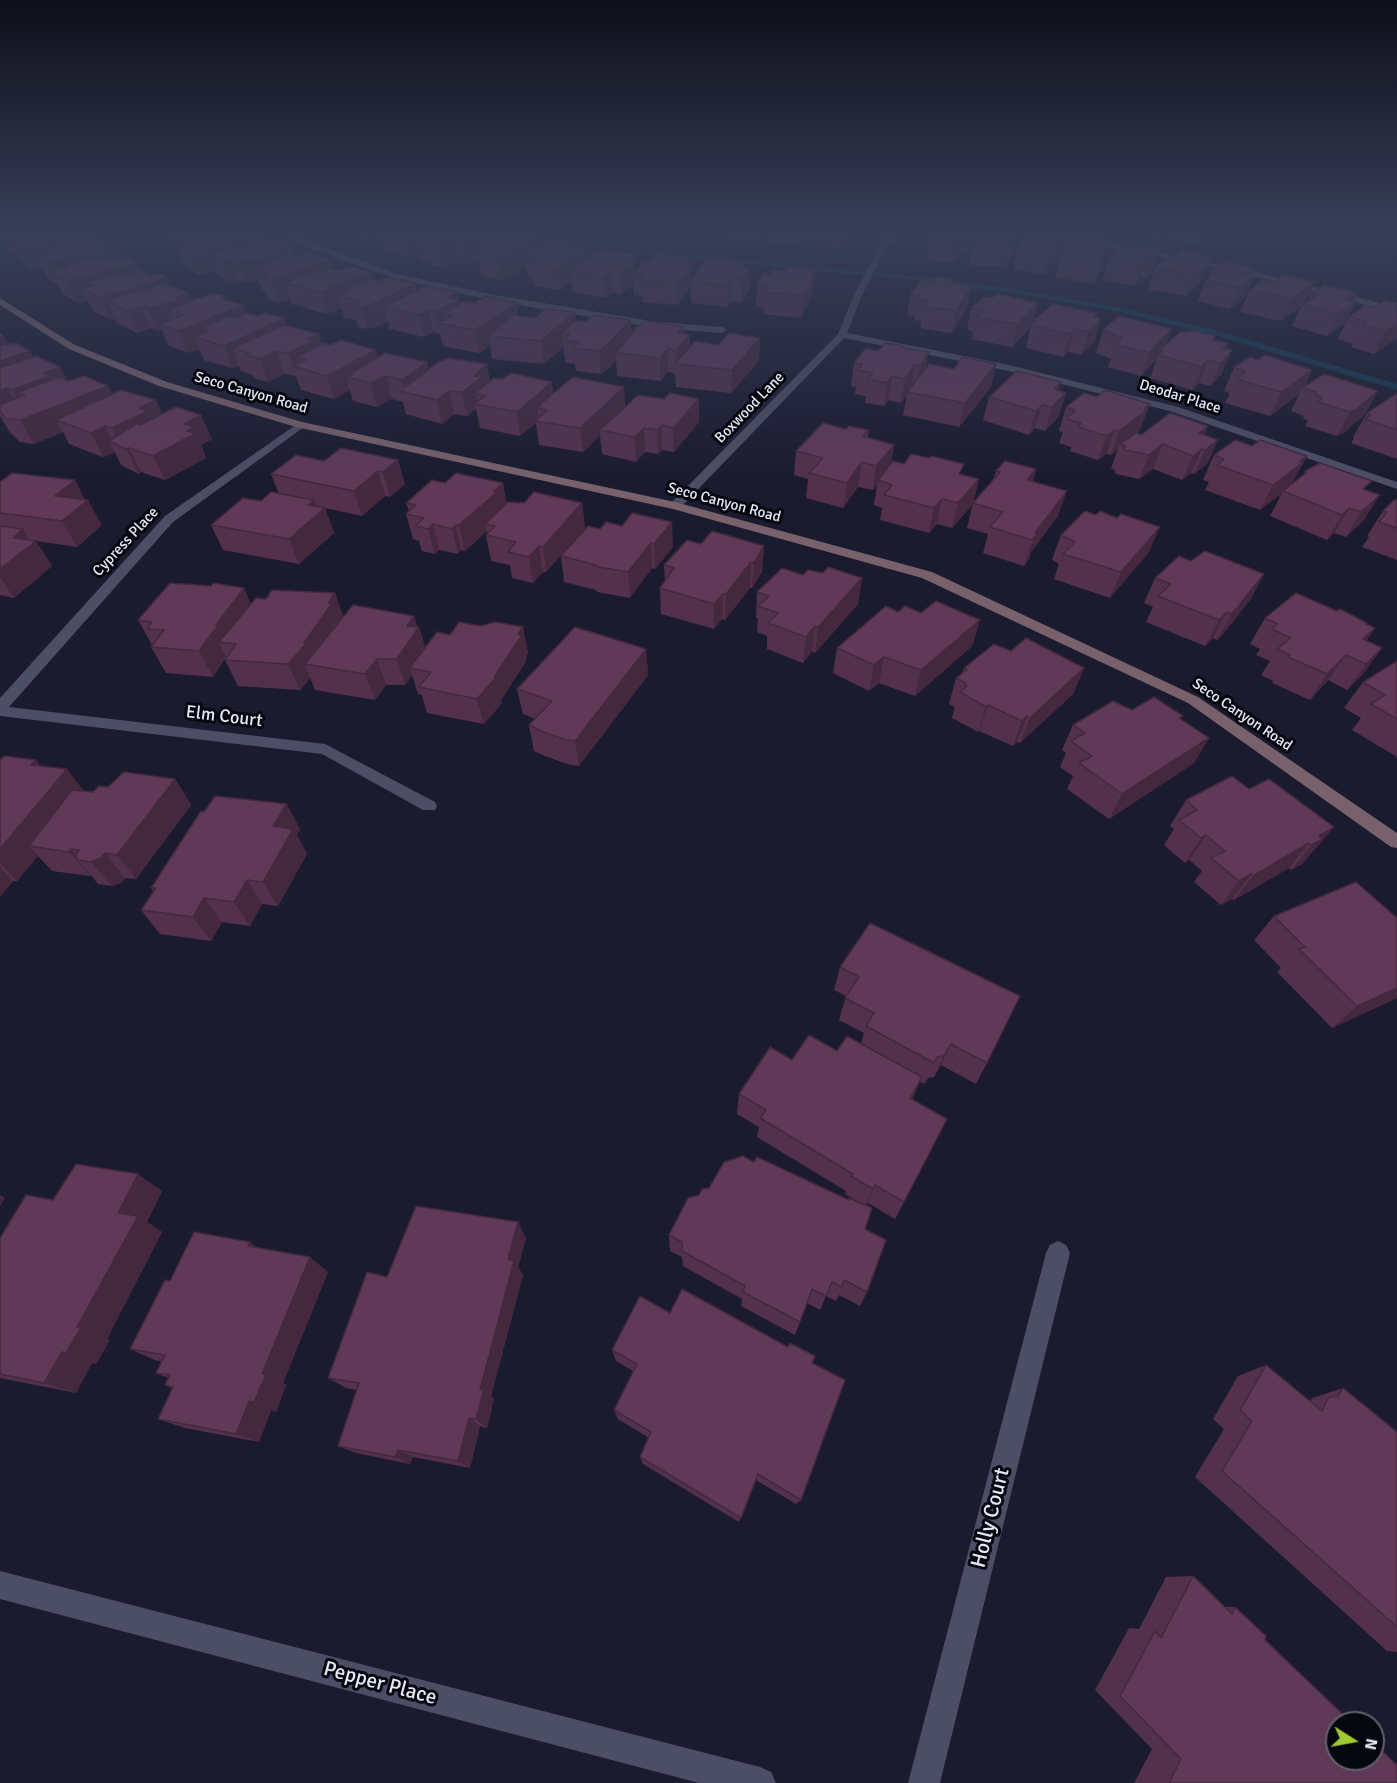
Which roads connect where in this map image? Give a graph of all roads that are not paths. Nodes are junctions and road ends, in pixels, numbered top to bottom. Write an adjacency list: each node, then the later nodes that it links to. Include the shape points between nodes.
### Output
1 (25, 317): 6 (street, Seco Canyon Road, via 72,347 163,384)
2 (610, 317): 4 (street)
3 (849, 317): 5 (street, Boxwood Lane)
4 (722, 330)
5 (842, 335): 7 (street, Deodar Place, via 1005,368 1174,409); 8 (street, Boxwood Lane)
6 (300, 425): 8 (street, Seco Canyon Road); 9 (street, Cypress Place, via 169,519)
7 (1397, 486)
8 (675, 506): 11 (street, Seco Canyon Road, via 927,575 970,595 1193,700)
9 (0, 709): 10 (street, Elm Court, via 325,748)
10 (429, 806)
11 (1397, 842)
12 (1058, 1253): 15 (street, Holly Court)
13 (0, 1585): 14 (street, Pepper Place)
14 (760, 1783)
15 (924, 1783)

